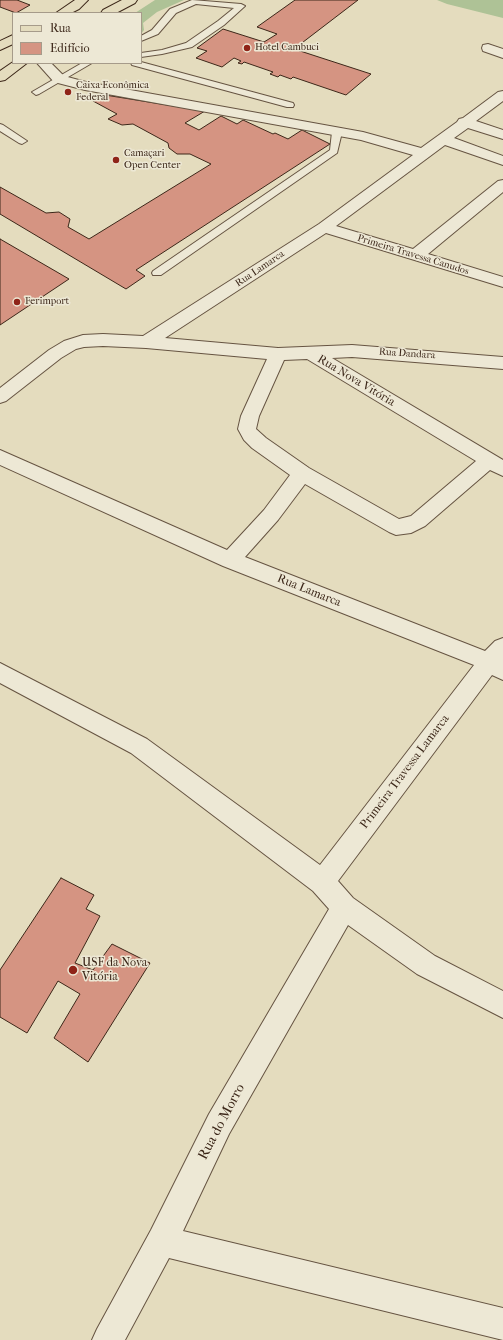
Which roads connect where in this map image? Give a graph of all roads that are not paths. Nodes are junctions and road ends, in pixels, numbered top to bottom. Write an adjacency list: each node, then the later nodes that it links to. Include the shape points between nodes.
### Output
1 (93, 0): 3 (main road)
2 (131, 0): 5 (main road)
3 (78, 3): 4 (main road)
4 (64, 12)
5 (109, 12)
6 (142, 38): 11 (lane, via 155,32 173,11 195,2 241,6 189,45)
7 (12, 40): 8 (main road)
8 (0, 46)
9 (488, 48): 10 (street)
10 (503, 54)
11 (142, 55)
12 (14, 64): 17 (main road)
13 (19, 64): 18 (main road)
14 (45, 64): 19 (street)
15 (85, 64): 19 (lane)
16 (139, 64): 22 (lane)
17 (0, 72)
18 (0, 77)
19 (59, 79): 20 (lane); 25 (street)
20 (36, 92)
21 (503, 95): 23 (street, Rua Lamarca)
22 (290, 105)
23 (464, 122): 26 (street); 27 (street, Rua Lamarca)
24 (0, 127): 28 (lane)
25 (337, 132): 29 (street, via 363,136); 34 (lane, via 334,151)
26 (503, 135)
27 (443, 139): 29 (street, Rua Lamarca); 30 (street)
28 (22, 141)
29 (422, 153): 32 (street, Rua Lamarca)
30 (503, 161)
31 (503, 184): 33 (street)
32 (324, 227): 33 (street, Primeira Travessa Canudos); 36 (street, Rua Lamarca)
33 (415, 256): 35 (street, Primeira Travessa Canudos)
34 (157, 273)
35 (503, 282)
36 (146, 342): 37 (street, Rua Nova Vitória); 40 (street, via 103,340 83,341 70,345)
37 (278, 354): 38 (street, Rua Nova Vitória); 43 (street, via 250,416 247,429 259,443)
38 (311, 354): 39 (street, Rua Dandara, via 352,350); 42 (street, Rua Nova Vitória)
39 (500, 358)
40 (0, 397)
41 (0, 458): 44 (street, Rua Lamarca)
42 (496, 465): 43 (street, via 412,525 404,527 396,527)
43 (302, 473): 44 (street, via 271,515)
44 (230, 560): 45 (street, Rua Lamarca)
45 (498, 660): 47 (street, Primeira Travessa Lamarca)
46 (0, 672): 47 (street, via 139,746)
47 (322, 882): 48 (street)
48 (344, 907): 49 (street, via 426,965); 50 (street, Rua do Morro, via 219,1124)
49 (503, 1005)
50 (162, 1241): 51 (street); 52 (street, Rua do Morro)
51 (503, 1324)
52 (108, 1340)

